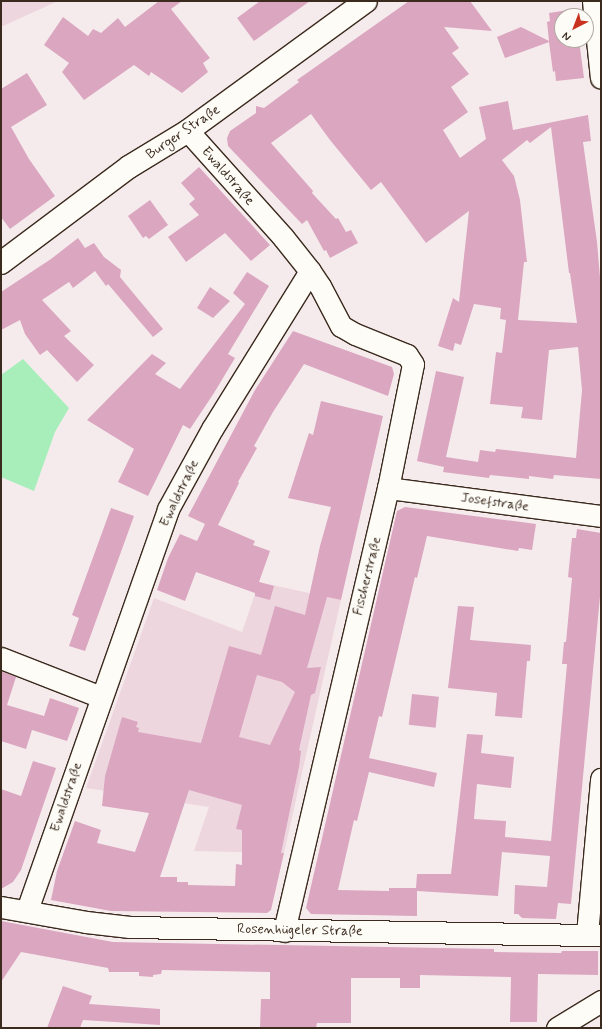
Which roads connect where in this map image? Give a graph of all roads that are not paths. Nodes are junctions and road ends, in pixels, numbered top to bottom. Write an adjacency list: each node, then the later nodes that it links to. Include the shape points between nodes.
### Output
1 (366, 1): 4 (main road, Burger Straße)
2 (593, 1): 3 (street)
3 (601, 78)
4 (188, 131): 5 (main road, Burger Straße, via 129,167); 6 (street, Ewaldstraße)
5 (1, 264)
6 (310, 271): 7 (street, Fischerstraße, via 341,326 407,355 413,364); 10 (street, Ewaldstraße, via 212,429 168,509)
7 (388, 488): 8 (street, Josefstraße); 14 (street, Fischerstraße)
8 (601, 516)
9 (1, 658): 10 (street)
10 (101, 697): 13 (street, Ewaldstraße)
11 (601, 779): 15 (street)
12 (1, 907): 13 (street, Rosenhügeler Straße)
13 (27, 910): 14 (street, Rosenhügeler Straße, via 86,922 130,927)
14 (284, 930): 15 (street, Rosenhügeler Straße)
15 (594, 934)
16 (601, 1001): 17 (street)
17 (557, 1028)

